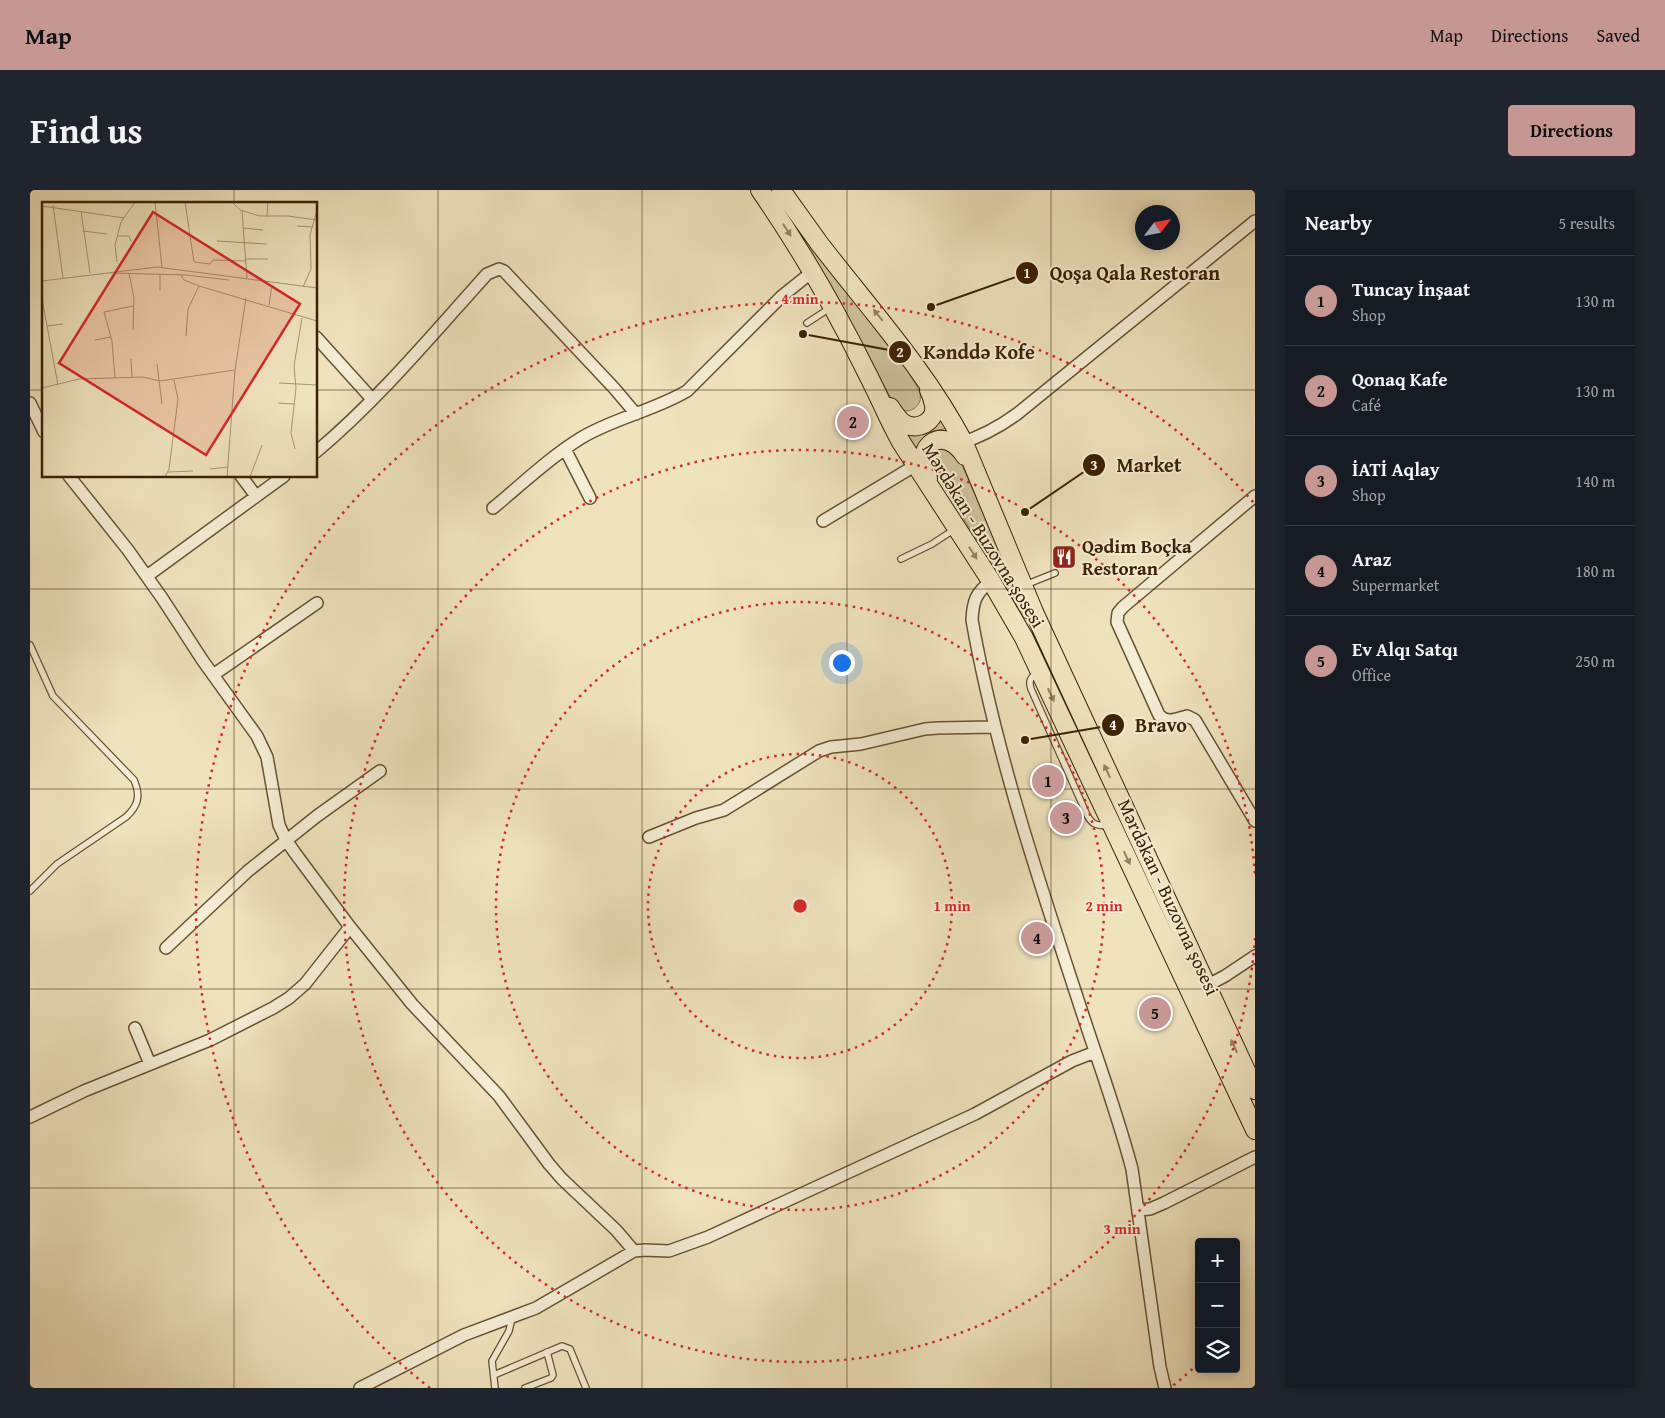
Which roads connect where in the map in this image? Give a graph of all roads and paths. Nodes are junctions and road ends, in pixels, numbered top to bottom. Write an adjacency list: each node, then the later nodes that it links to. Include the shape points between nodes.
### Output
1 (760, 190): 4 (main road, Mərdəkan - Buzovna şosesi, one-way to 4)
2 (782, 190): 9 (main road, Mərdəkan - Buzovna şosesi, one-way to 2, via 819,243)
3 (1255, 221): 14 (street, via 1017,414 992,431)
4 (812, 272): 5 (main road, Mərdəkan - Buzovna şosesi); 12 (street, via 782,296 687,391)
5 (832, 306): 6 (lane); 8 (main road, Mərdəkan - Buzovna şosesi)
6 (807, 322)
7 (318, 339): 10 (street)
8 (868, 374): 9 (main road, via 902,422 917,427 929,420 934,409); 17 (main road, Mərdəkan - Buzovna şosesi, via 889,420)
9 (923, 375): 14 (main road, Mərdəkan - Buzovna şosesi, via 950,417)
10 (372, 399): 12 (street, via 487,274 499,269); 16 (street)
11 (30, 403): 13 (street)
12 (636, 414): 15 (street, via 597,430)
13 (42, 428)
14 (960, 444): 24 (main road, via 940,440 927,448 924,454 922,461); 32 (main road, Mərdəkan - Buzovna şosesi, via 987,496)
15 (565, 449): 23 (street); 25 (street)
16 (318, 450)
17 (916, 465): 24 (main road, Mərdəkan - Buzovna şosesi); 26 (street)
18 (71, 478): 30 (street)
19 (242, 478): 21 (street)
20 (281, 478): 21 (street)
21 (256, 496): 30 (street)
22 (1255, 496): 38 (street, via 1122,607 1117,622 1160,715 1168,721 1187,716 1196,720)
23 (590, 498)
24 (939, 500): 27 (main road, Mərdəkan - Buzovna şosesi)
25 (493, 508)
26 (823, 521)
27 (957, 528): 28 (lane); 31 (main road, Mərdəkan - Buzovna şosesi, one-way to 31)
28 (901, 559)
29 (1055, 573): 32 (lane)
30 (147, 576): 35 (street)
31 (991, 581): 36 (street, via 976,597 972,620); 51 (main road, Mərdəkan - Buzovna şosesi, one-way to 51, via 1039,670)
32 (1023, 586): 45 (main road, Mərdəkan - Buzovna şosesi, one-way to 32)
33 (317, 603): 35 (street)
34 (30, 645): 41 (lane, via 53,696 134,780 139,798 134,810 126,817 56,864)
35 (213, 675): 40 (street, via 257,736 267,757 279,824)
36 (994, 727): 39 (street, via 924,729 861,744 831,747 819,751 724,810); 47 (street, via 1028,845)
37 (380, 770): 40 (street)
38 (1255, 821)
39 (649, 838)
40 (286, 840): 42 (street); 43 (street, via 226,890)
41 (30, 891)
42 (350, 927): 48 (street, via 305,984 289,998 210,1040); 54 (street, via 412,1004 499,1096 562,1179)
43 (166, 948)
44 (1255, 956): 45 (street)
45 (1206, 986): 49 (main road, Mərdəkan - Buzovna şosesi, one-way to 45)
46 (135, 1028): 48 (street)
47 (1095, 1052): 53 (street, via 1125,1142); 54 (street, via 1072,1060 975,1114 708,1237 669,1251)
48 (150, 1064): 50 (street)
49 (1255, 1090)
50 (30, 1117)
51 (1255, 1130)
52 (1255, 1157): 53 (street, via 1170,1200 1150,1209)
53 (1138, 1210): 62 (street)
54 (634, 1251): 55 (street, via 550,1301)
55 (512, 1318): 57 (lane, via 509,1331 492,1361); 58 (street, via 464,1335)
56 (548, 1352): 57 (lane); 60 (lane, via 553,1375); 61 (lane, via 562,1346 570,1348)
57 (494, 1375): 59 (lane)
58 (360, 1388)
59 (495, 1388)
60 (525, 1388)
61 (586, 1388)
62 (1165, 1388)

